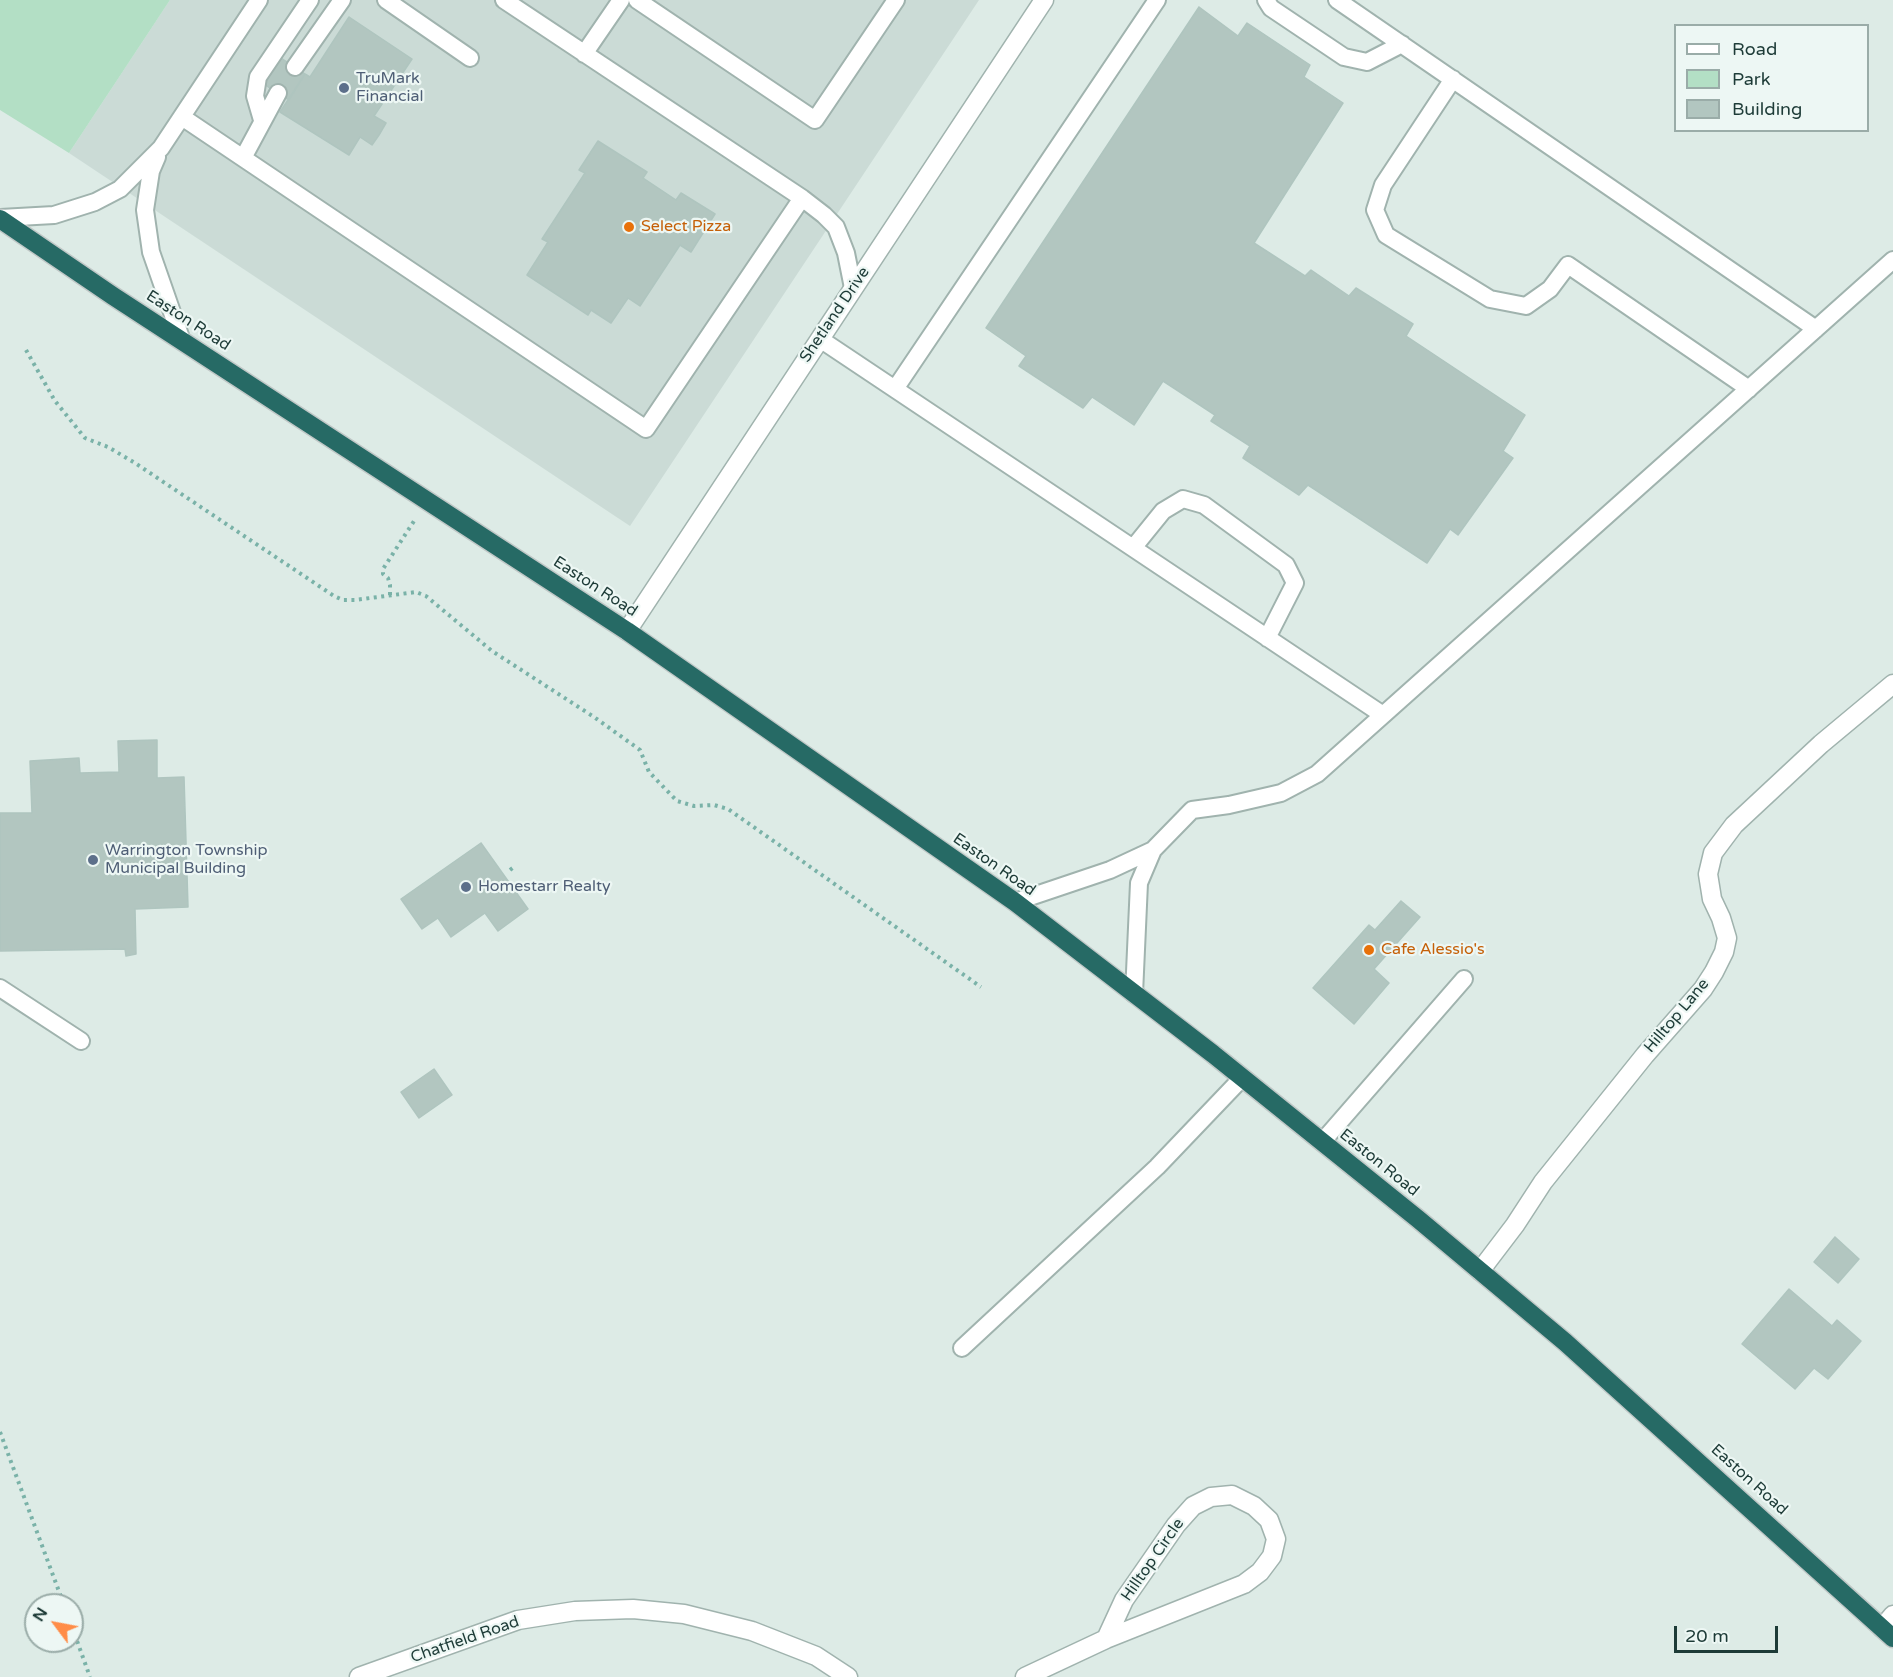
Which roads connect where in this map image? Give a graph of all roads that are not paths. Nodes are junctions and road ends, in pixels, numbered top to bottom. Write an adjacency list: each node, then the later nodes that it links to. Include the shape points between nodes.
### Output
1 (259, 0): 19 (lane)
2 (310, 0): 20 (lane, via 258,78 255,96)
3 (342, 0): 16 (lane)
4 (386, 0): 15 (lane)
5 (504, 0): 14 (lane)
6 (621, 0): 14 (lane)
7 (637, 0): 8 (lane, via 815,120)
8 (896, 0)
9 (1044, 0): 26 (street, Shetland Drive)
10 (1157, 0): 30 (lane)
11 (1266, 0): 13 (lane, via 1271,8 1344,57 1367,62)
12 (1337, 0): 13 (lane)
13 (1402, 44): 17 (lane)
14 (584, 54): 23 (lane)
15 (470, 58)
16 (295, 67)
17 (1453, 79): 27 (lane); 31 (lane, via 1383,185 1375,210 1386,235 1490,299 1526,306 1551,289 1568,265)
18 (278, 93): 20 (lane)
19 (182, 117): 21 (lane); 22 (lane)
20 (262, 120): 22 (lane)
21 (161, 148): 24 (lane, via 120,189 95,202 54,215); 29 (lane, via 151,171 146,210 151,252)
22 (243, 158): 23 (lane, via 646,429)
23 (802, 198): 26 (lane, via 836,227)
24 (0, 219): 29 (highway, Easton Road)
25 (1893, 260): 27 (lane)
26 (854, 288): 28 (street, Shetland Drive)
27 (1816, 329): 31 (lane)
28 (820, 339): 30 (lane); 33 (street, Shetland Drive)
29 (182, 341): 33 (highway, Easton Road)
30 (896, 389): 32 (lane)
31 (1749, 389): 36 (lane)
32 (1133, 548): 34 (lane); 34 (lane, via 1163,511 1183,499 1204,505 1286,565 1295,583)
33 (627, 631): 38 (highway, Easton Road)
34 (1267, 638): 36 (lane)
35 (1893, 684): 45 (street, Hilltop Lane, via 1734,825 1713,853 1708,874 1727,938 1714,972 1543,1182)
36 (1383, 715): 37 (lane, via 1317,774 1281,793 1192,810)
37 (1153, 850): 38 (lane, via 1110,870); 41 (lane, via 1139,883)
38 (1015, 902): 41 (highway, Easton Road)
39 (1464, 979): 44 (lane)
40 (0, 988): 42 (lane)
41 (1134, 993): 43 (highway, Easton Road)
42 (81, 1041)
43 (1242, 1078): 44 (highway, Easton Road); 46 (lane, via 1157,1167)
44 (1322, 1142): 45 (highway, Easton Road)
45 (1480, 1271): 47 (highway, Easton Road)
46 (962, 1348)
47 (1889, 1627)
48 (1106, 1639): 48 (street, Hilltop Circle, via 1244,1584 1272,1556 1276,1539 1269,1520 1254,1506 1232,1495 1211,1497 1193,1506 1124,1600); 51 (street, Hilltop Circle)
49 (359, 1677): 50 (street, Chatfield Road, via 518,1620 575,1611 633,1610 684,1614 752,1631 816,1656)
50 (848, 1677)
51 (1025, 1677)

